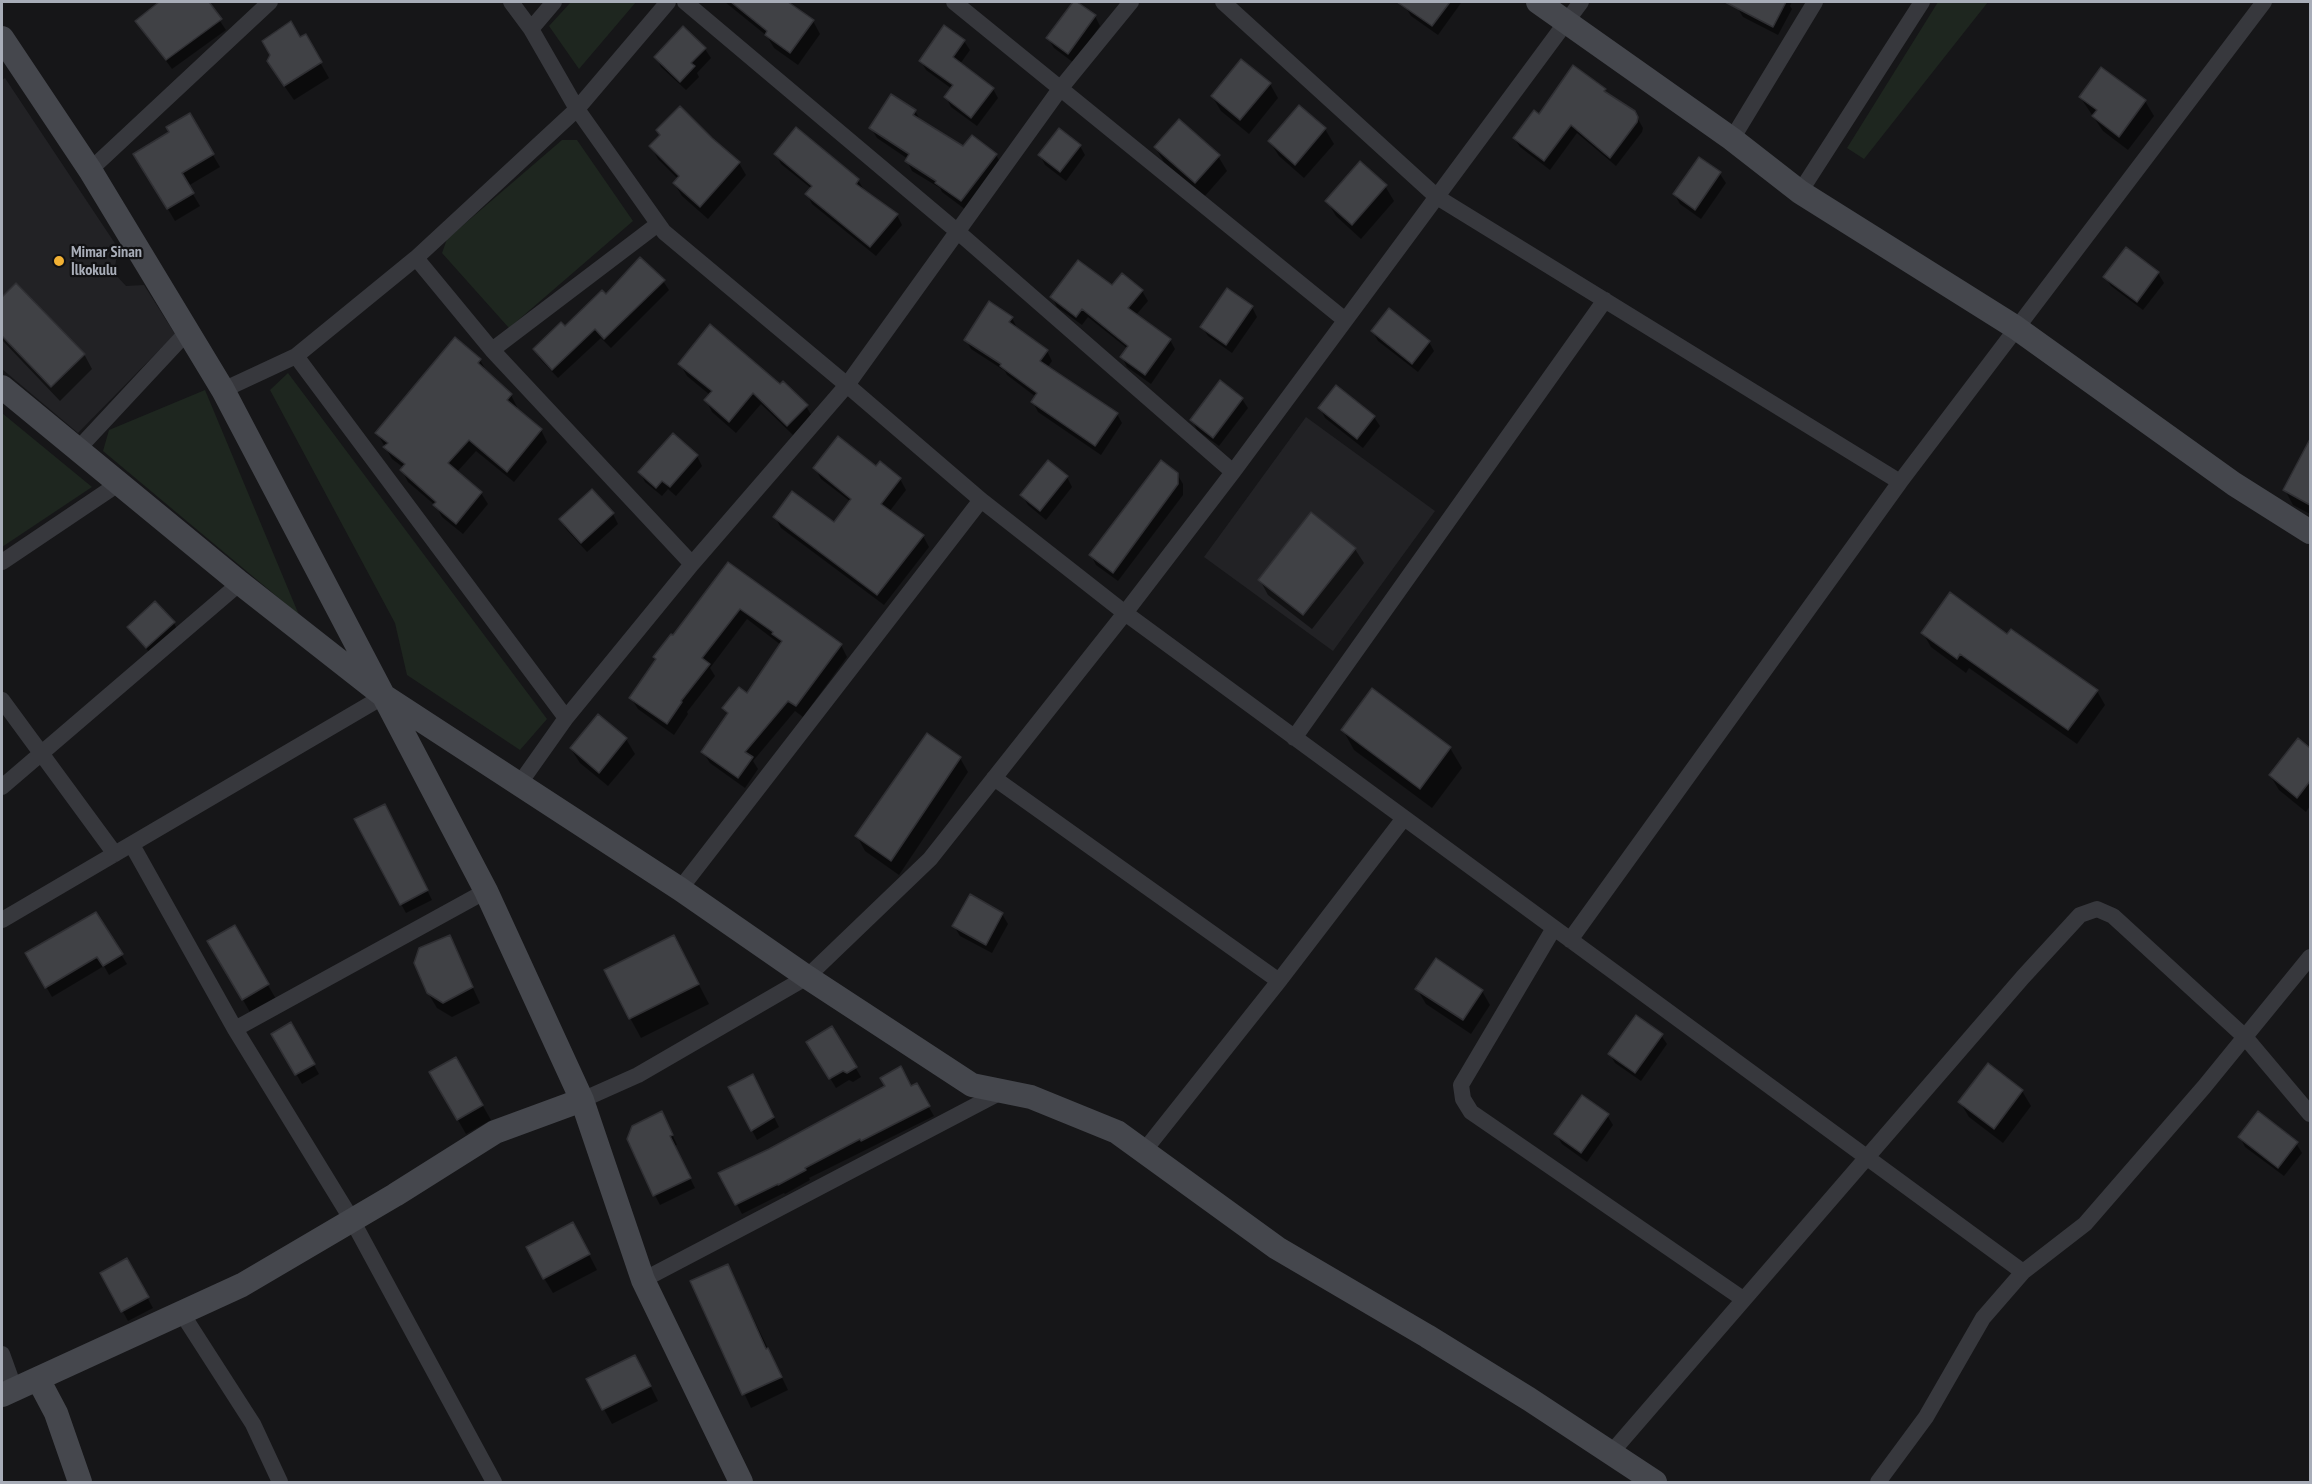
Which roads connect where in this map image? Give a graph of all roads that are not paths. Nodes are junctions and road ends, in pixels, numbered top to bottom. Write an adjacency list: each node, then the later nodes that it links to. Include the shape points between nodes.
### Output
1 (270, 2): 20 (street)
2 (511, 2): 15 (street)
3 (554, 2): 15 (street)
4 (668, 2): 18 (street)
5 (685, 2): 24 (street)
6 (954, 2): 17 (street)
7 (1131, 2): 17 (street)
8 (1222, 2): 22 (street)
9 (1539, 2): 14 (street)
10 (1581, 2): 14 (street)
11 (1815, 2): 19 (street)
12 (1922, 2): 21 (street)
13 (2264, 2): 28 (street)
14 (1567, 22): 19 (street); 22 (street)
15 (531, 29): 18 (street)
16 (2, 38): 20 (street)
17 (1060, 89): 24 (street); 27 (street)
18 (578, 110): 23 (street); 25 (street)
19 (1732, 139): 21 (street)
20 (90, 170): 29 (street)
21 (1800, 192): 28 (street)
22 (1437, 197): 26 (street); 27 (street)
23 (658, 225): 30 (street); 32 (street)
24 (958, 232): 32 (street); 36 (street)
25 (416, 258): 30 (street); 31 (street)
26 (1605, 300): 37 (street); 48 (street)
27 (1345, 321): 36 (street)
28 (2015, 327): 37 (street); 40 (street, via 2234,484)
29 (188, 331): 34 (street); 35 (street)
30 (492, 350): 42 (street)
31 (296, 356): 34 (street); 47 (street)
32 (847, 385): 39 (street); 42 (street)
33 (2, 387): 35 (street)
34 (223, 390): 45 (street)
35 (78, 449): 38 (street)
36 (1233, 472): 44 (street)
37 (1900, 482): 60 (street)
38 (118, 484): 41 (street); 43 (street)
39 (981, 500): 44 (street); 56 (street)
40 (2310, 532)
41 (2, 562)
42 (692, 564): 47 (street)
43 (240, 583): 45 (street); 49 (street)
44 (1125, 614): 48 (street); 50 (street)
45 (384, 696): 51 (street); 54 (street); 57 (street)
46 (2, 700): 49 (street)
47 (566, 718): 51 (street)
48 (1294, 738): 53 (street)
49 (41, 754): 52 (street); 55 (street)
50 (994, 778): 62 (street, via 930,859); 63 (street)
51 (520, 783): 56 (street)
52 (2, 788)
53 (1404, 818): 59 (street); 63 (street)
54 (132, 845): 55 (street); 64 (street)
55 (115, 854): 58 (street)
56 (680, 889): 62 (street)
57 (486, 891): 64 (street); 67 (street)
58 (2, 920)
59 (1554, 928): 60 (street); 74 (street, via 1461,1085 1463,1099 1471,1112)
60 (1570, 940): 70 (street)
61 (2310, 957): 65 (street)
62 (807, 977): 66 (street, via 972,1085); 67 (street, via 638,1075)
63 (1279, 981): 69 (street)
64 (235, 1029): 71 (street)
65 (2245, 1037): 68 (street); 70 (street, via 2113,916 2097,909 2080,915); 72 (street, via 2085,1224)
66 (1003, 1091): 69 (street, via 1030,1097 1117,1132); 73 (street)
67 (582, 1100): 71 (street, via 495,1132); 73 (street)
68 (2310, 1114)
69 (1144, 1151): 79 (street, via 1277,1248 1427,1336)
70 (1866, 1156): 72 (street); 74 (street)
71 (352, 1220): 75 (street, via 242,1285); 82 (street)
72 (2024, 1272): 85 (street, via 1983,1318 1926,1417)
73 (643, 1280): 83 (street)
74 (1743, 1299): 79 (street)
75 (181, 1312): 77 (street); 81 (street, via 253,1424)
76 (2, 1354): 78 (street)
77 (38, 1379): 78 (street); 80 (street, via 56,1413)
78 (8, 1392)
79 (1611, 1453): 84 (street)
80 (80, 1482)
81 (280, 1482)
82 (494, 1482)
83 (741, 1482)
84 (1655, 1482)
85 (1878, 1482)

